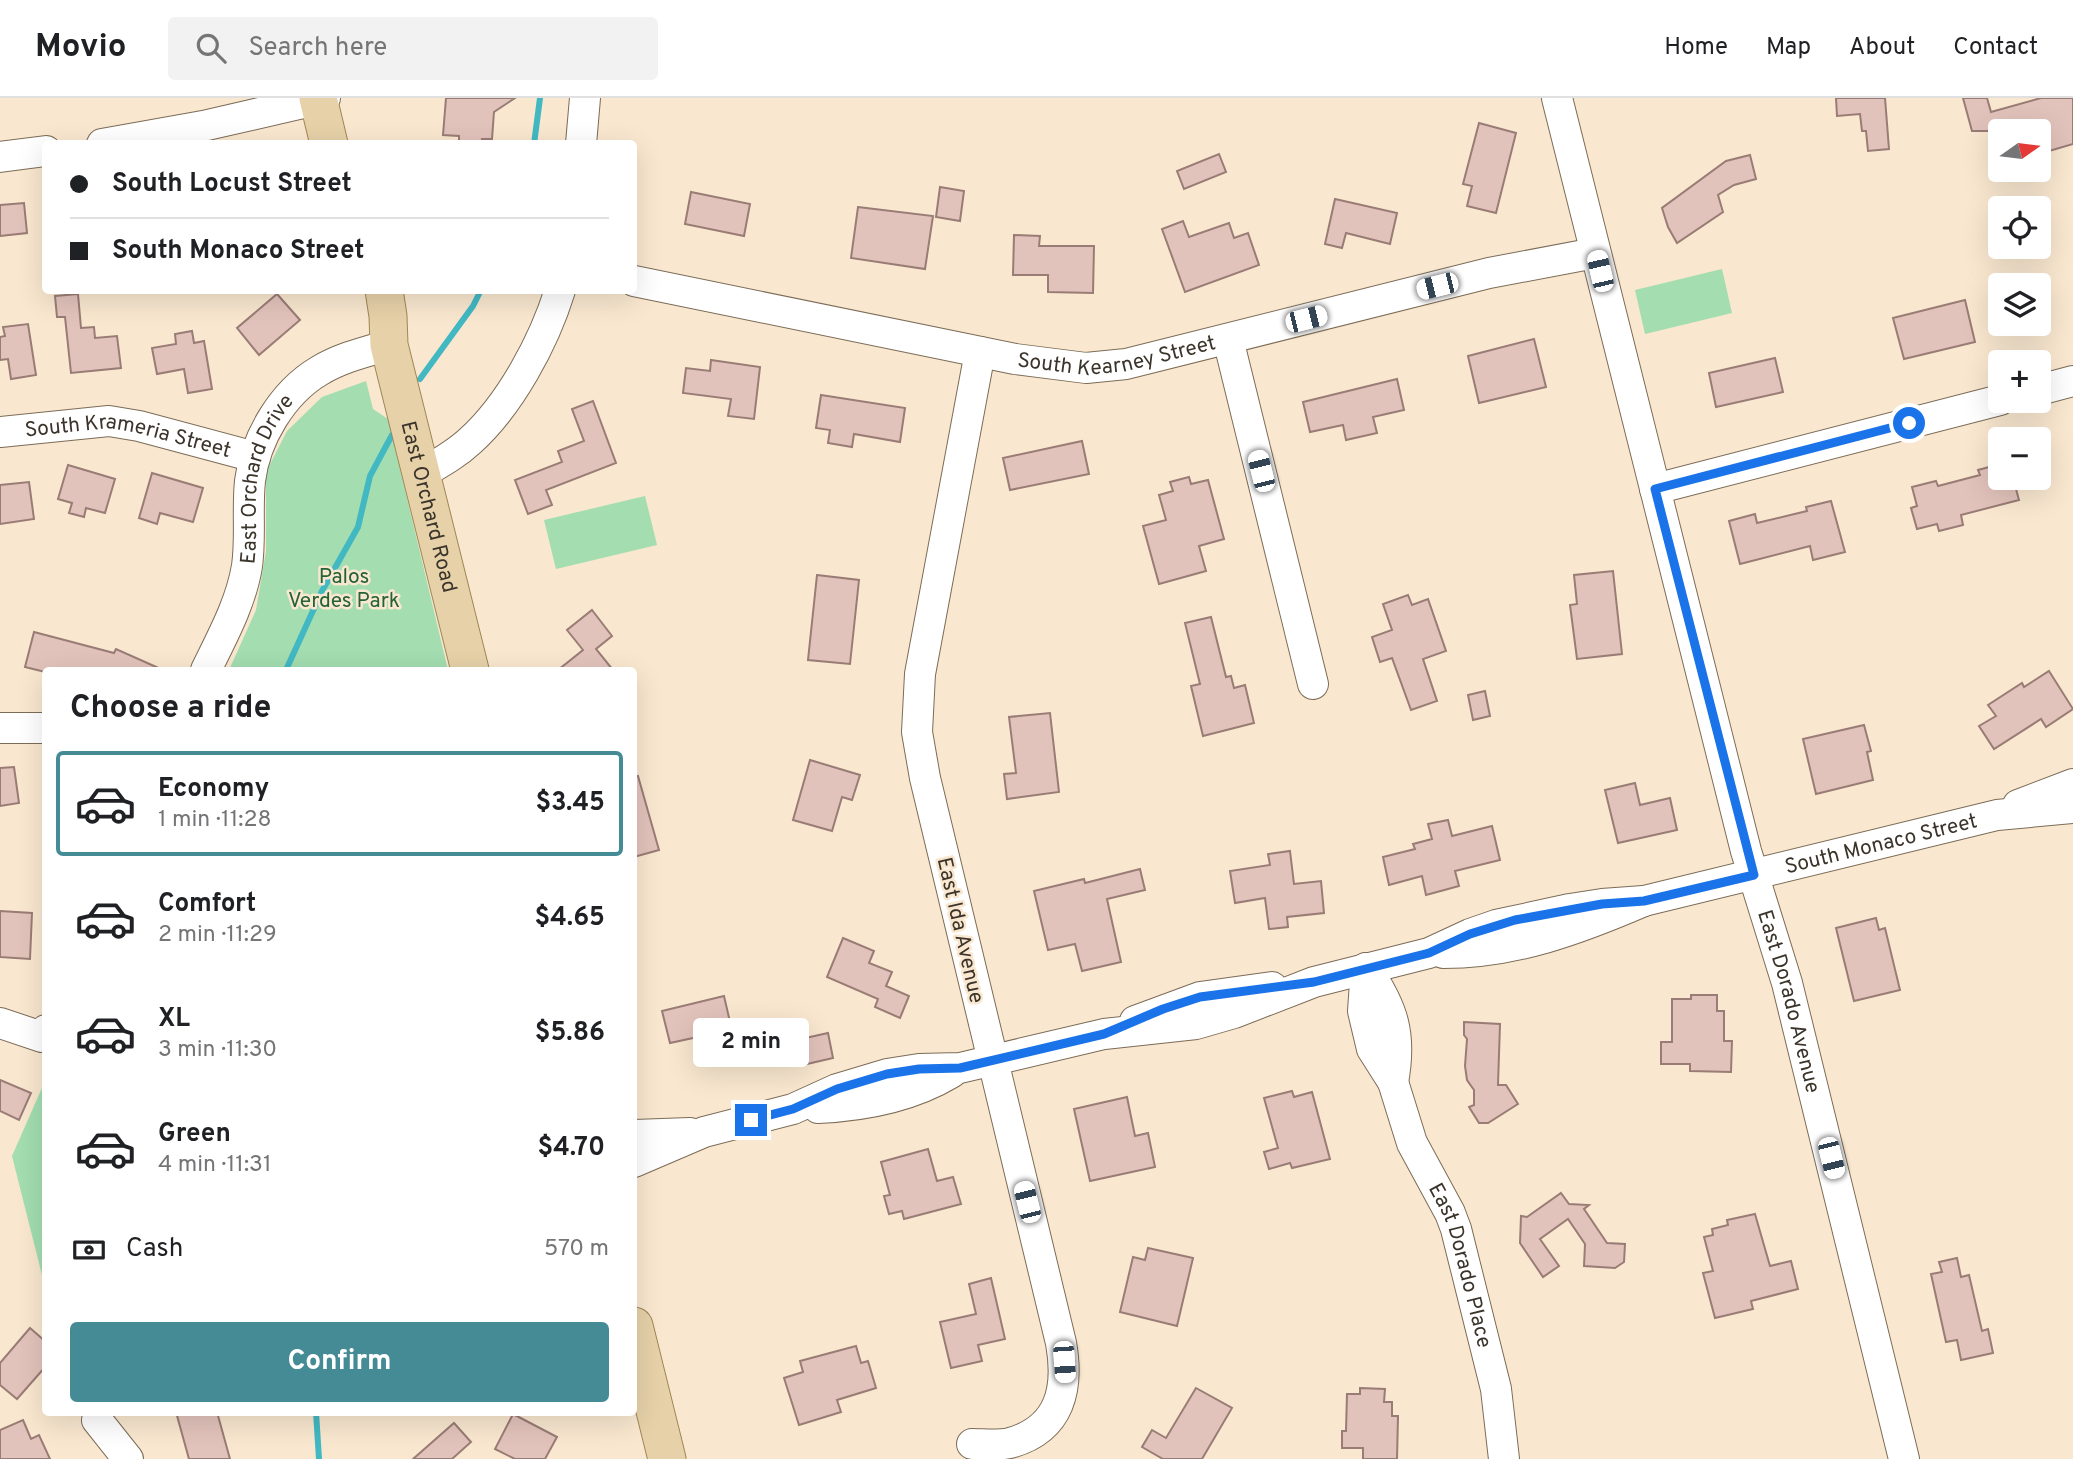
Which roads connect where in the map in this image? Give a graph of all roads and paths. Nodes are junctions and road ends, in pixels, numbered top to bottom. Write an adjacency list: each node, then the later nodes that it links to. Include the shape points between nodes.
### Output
1 (325, 98): 4 (street); 5 (main road); 6 (main road)
2 (585, 98): 7 (street)
3 (1557, 98): 10 (street, East Dorado Avenue)
4 (124, 140)
5 (329, 140)
6 (346, 140)
7 (581, 140)
8 (42, 152): 9 (street)
9 (0, 157)
10 (1595, 253): 15 (street, South Kearney Street, via 1489,273); 24 (street, East Dorado Avenue)
11 (637, 282): 17 (street, South Kearney Street)
12 (367, 294): 16 (main road, East Orchard Road)
13 (385, 294): 16 (main road, East Orchard Road)
14 (559, 294): 23 (street, via 532,355 499,407 471,440)
15 (1228, 339): 17 (street, South Kearney Street, via 1097,368); 27 (street)
16 (388, 345): 22 (street, East Orchard Drive, via 342,359 311,376 275,415); 23 (main road, East Orchard Road)
17 (980, 352): 37 (street, East Ida Avenue, via 916,714 919,752)
18 (2073, 381): 19 (street)
19 (2051, 387)
20 (1988, 403): 24 (street)
21 (0, 432): 22 (street, South Krameria Street, via 116,422)
22 (255, 457): 25 (street, East Orchard Drive, via 247,568 235,608)
23 (421, 474): 26 (main road, East Orchard Road)
24 (1655, 489): 33 (street, East Dorado Avenue)
25 (207, 667)
26 (469, 667)
27 (1313, 684)
28 (0, 728): 29 (street)
29 (42, 728)
30 (2073, 784): 32 (street, South Monaco Street)
31 (2073, 808): 32 (street, South Monaco Street)
32 (1997, 815): 33 (street, South Monaco Street)
33 (1754, 875): 34 (street, South Monaco Street, via 1644,901 1525,944 1472,953 1429,953); 47 (street, East Dorado Avenue, via 1787,983)
34 (1366, 968): 37 (street, South Monaco Street, via 1314,982 1200,997 1104,1034); 46 (street, East Dorado Place, via 1363,1011 1372,1049 1393,1082 1412,1143 1456,1229 1496,1389)
35 (0, 1023): 36 (street)
36 (42, 1034)
37 (992, 1061): 38 (street, South Monaco Street, via 960,1068 924,1088 891,1098 843,1107 793,1109); 43 (street, East Ida Avenue, via 1065,1377 1060,1401 1034,1432 1009,1443)
38 (704, 1132): 39 (street, South Monaco Street); 40 (street, South Monaco Street)
39 (637, 1135)
40 (637, 1161)
41 (637, 1338): 45 (main road)
42 (97, 1420): 44 (street)
43 (972, 1444)
44 (128, 1459)
45 (667, 1459)
46 (1504, 1459)
47 (1904, 1459)

